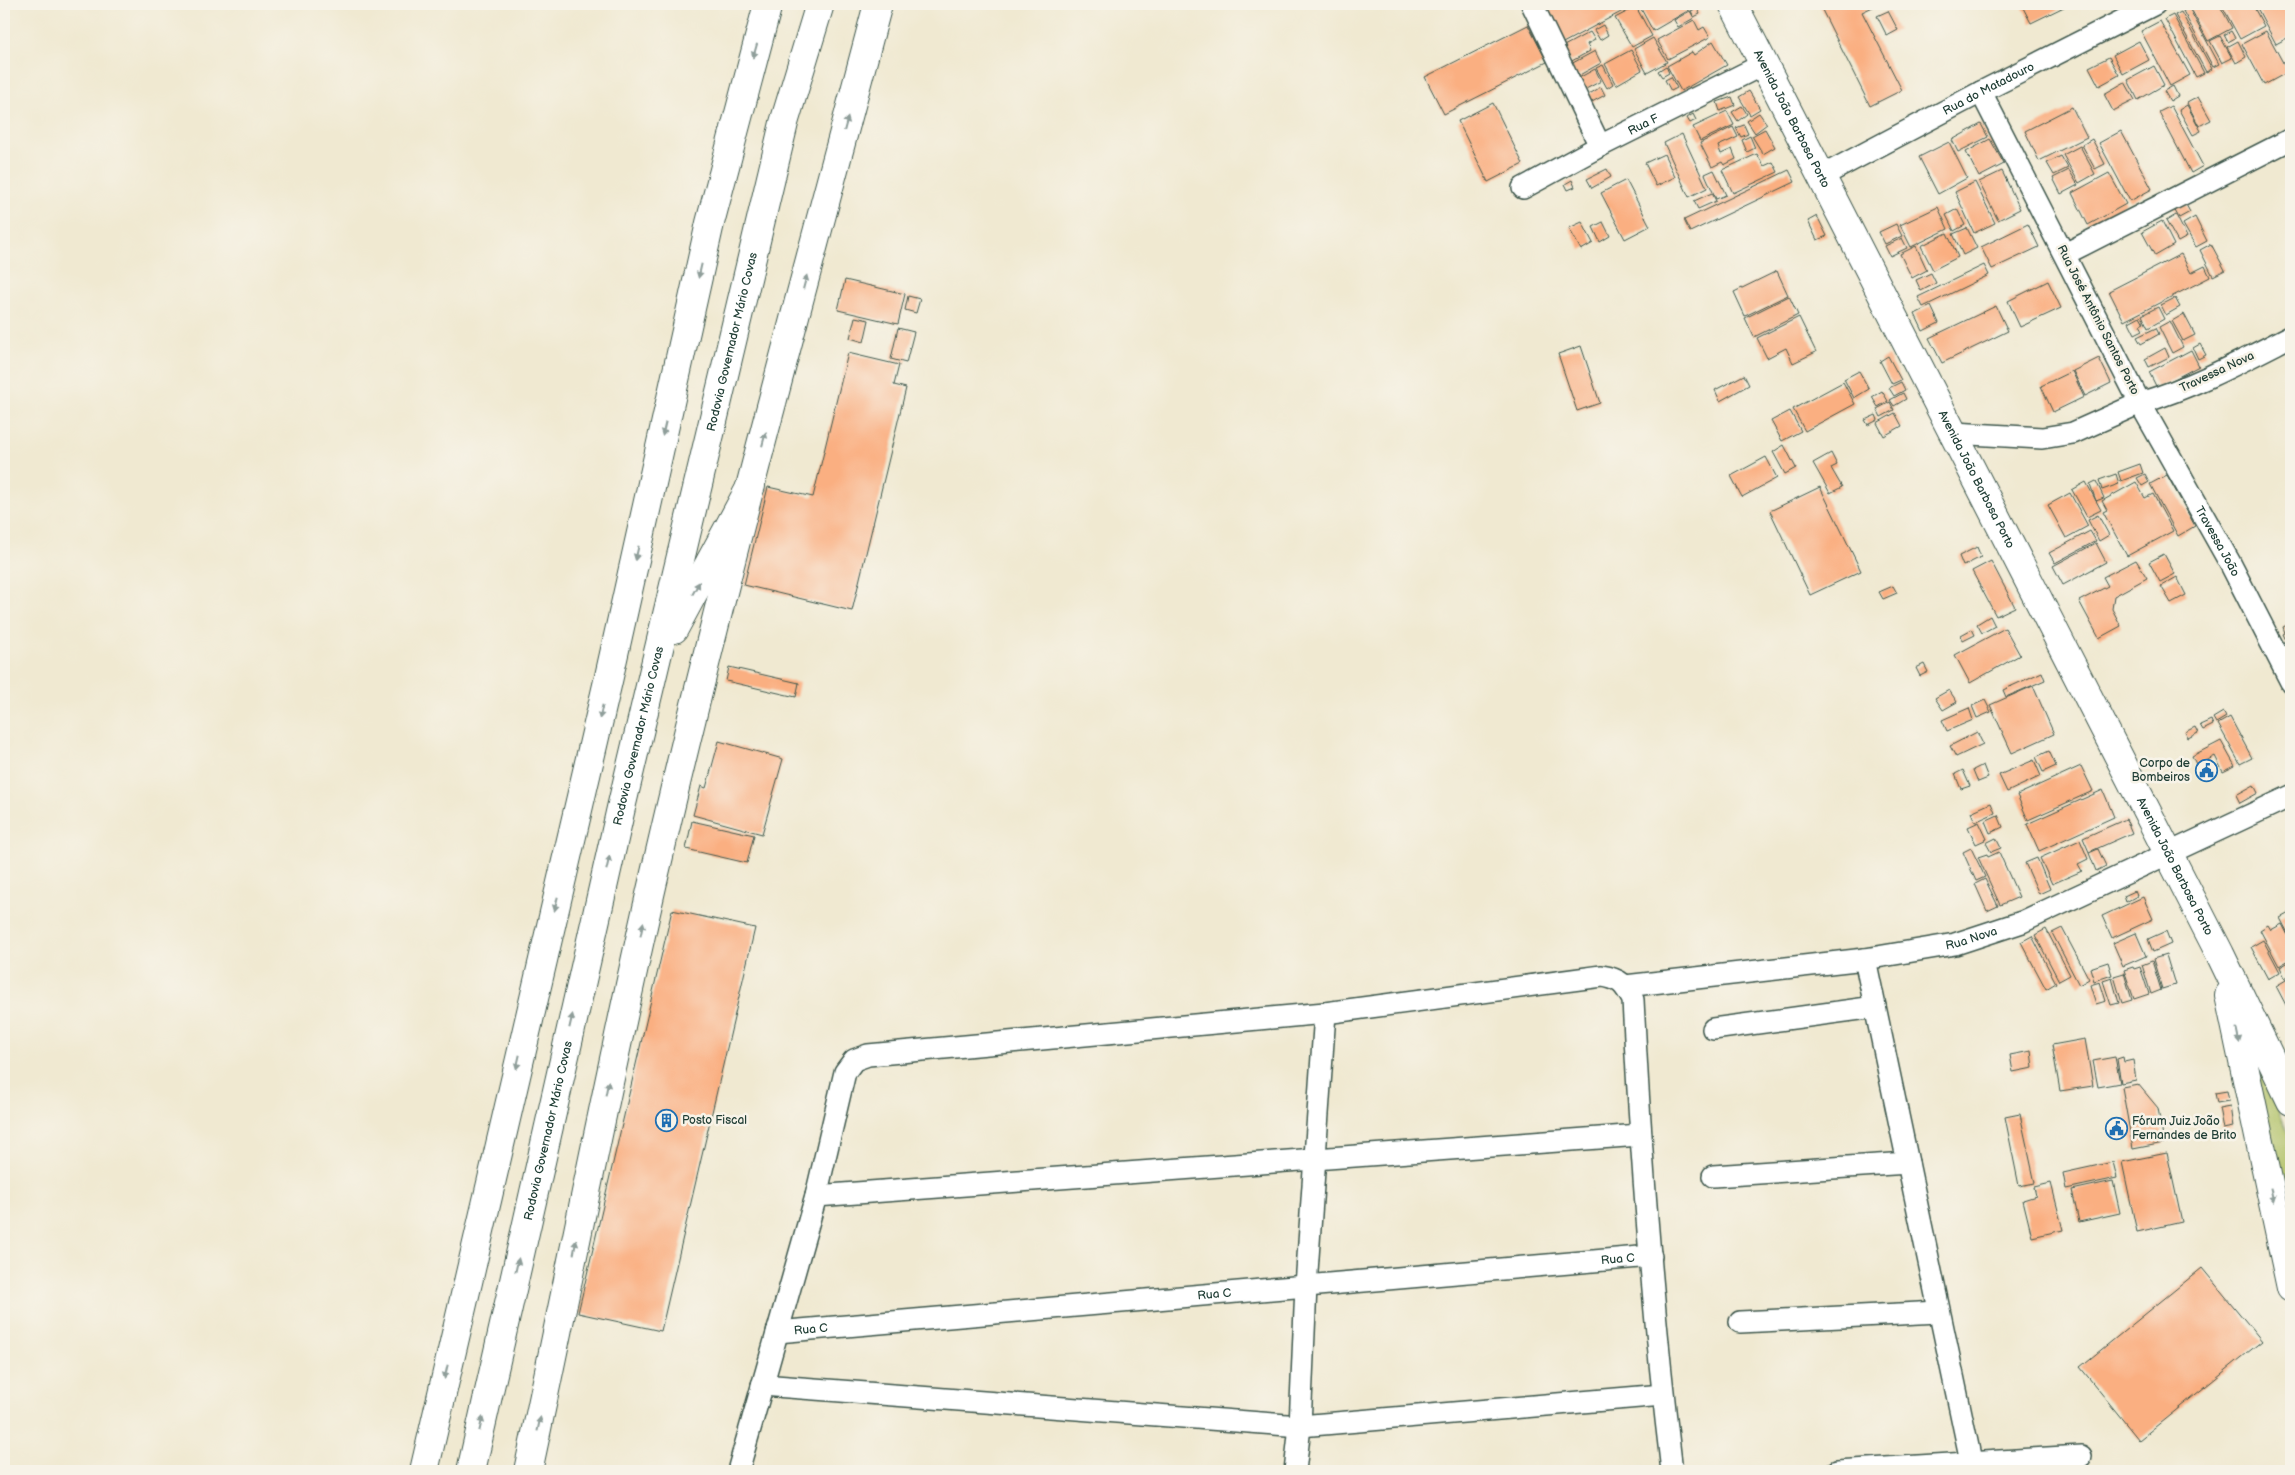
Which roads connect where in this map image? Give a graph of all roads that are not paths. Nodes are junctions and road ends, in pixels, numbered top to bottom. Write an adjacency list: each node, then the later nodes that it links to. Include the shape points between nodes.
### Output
1 (768, 4): 45 (main road, one-way to 45, via 710,223 606,690)
2 (820, 4): 18 (main road, Rodovia Governador Mário Covas, via 784,122)
3 (878, 4): 17 (main road, one-way to 3)
4 (1532, 4): 10 (street)
5 (1733, 4): 7 (main road, Avenida João Barbosa Porto)
6 (2155, 4): 8 (street, Rua do Matadouro)
7 (1764, 64): 10 (street, Rua F); 11 (main road, Avenida João Barbosa Porto)
8 (1982, 92): 11 (street, Rua do Matadouro); 13 (street, Rua José Antônio Santos Porto)
9 (2291, 139): 13 (street)
10 (1600, 146): 12 (street, Rua F)
11 (1822, 176): 16 (main road, Avenida João Barbosa Porto)
12 (1523, 188)
13 (2065, 254): 15 (street, Rua José Antônio Santos Porto)
14 (2291, 336): 15 (street, Travessa Nova, via 2208,378)
15 (2140, 403): 16 (street, Rua José Antônio Santos Porto, via 2073,434 2042,438); 19 (street, Travessa João, via 2230,562)
16 (1953, 433): 21 (main road, Avenida João Barbosa Porto)
17 (752, 486): 18 (main road, one-way to 17); 47 (main road, one-way to 17, via 656,868 704,665)
18 (656, 661): 46 (main road, Rodovia Governador Mário Covas, one-way to 18, via 569,1028)
19 (2291, 682)
20 (2291, 796): 21 (street, Rua Nova)
21 (2169, 854): 22 (main road, Avenida João Barbosa Porto); 23 (street, Rua Nova, via 2022,922 1955,944)
22 (2220, 954): 28 (main road, Avenida João Barbosa Porto); 36 (main road, Avenida João Barbosa Porto, one-way to 36)
23 (1865, 959): 24 (street, Rua Nova); 25 (street)
24 (1625, 986): 26 (street, via 1615,978 1602,976); 29 (street, via 1633,1000)
25 (1875, 1007): 27 (street); 31 (street)
26 (1325, 1013): 30 (street); 33 (street, via 868,1055 854,1060 845,1072)
27 (1713, 1029)
28 (2291, 1101)
29 (1640, 1135): 30 (street); 34 (street)
30 (1314, 1159): 33 (street); 35 (street)
31 (1908, 1163): 32 (street); 37 (street)
32 (1713, 1176)
33 (816, 1196): 39 (street)
34 (1651, 1256): 35 (street, Rua C); 41 (street)
35 (1306, 1286): 39 (street, Rua C); 42 (street)
36 (2291, 1288)
37 (1939, 1312): 38 (street); 44 (street)
38 (1740, 1322)
39 (777, 1332): 40 (street)
40 (762, 1385): 42 (street); 48 (street)
41 (1663, 1395): 42 (street); 50 (street)
42 (1300, 1426): 49 (street)
43 (2081, 1456): 44 (street)
44 (1971, 1461): 51 (street)
45 (424, 1471)
46 (471, 1471)
47 (528, 1471)
48 (738, 1471)
49 (1295, 1471)
50 (1672, 1471)
51 (1837, 1471)

